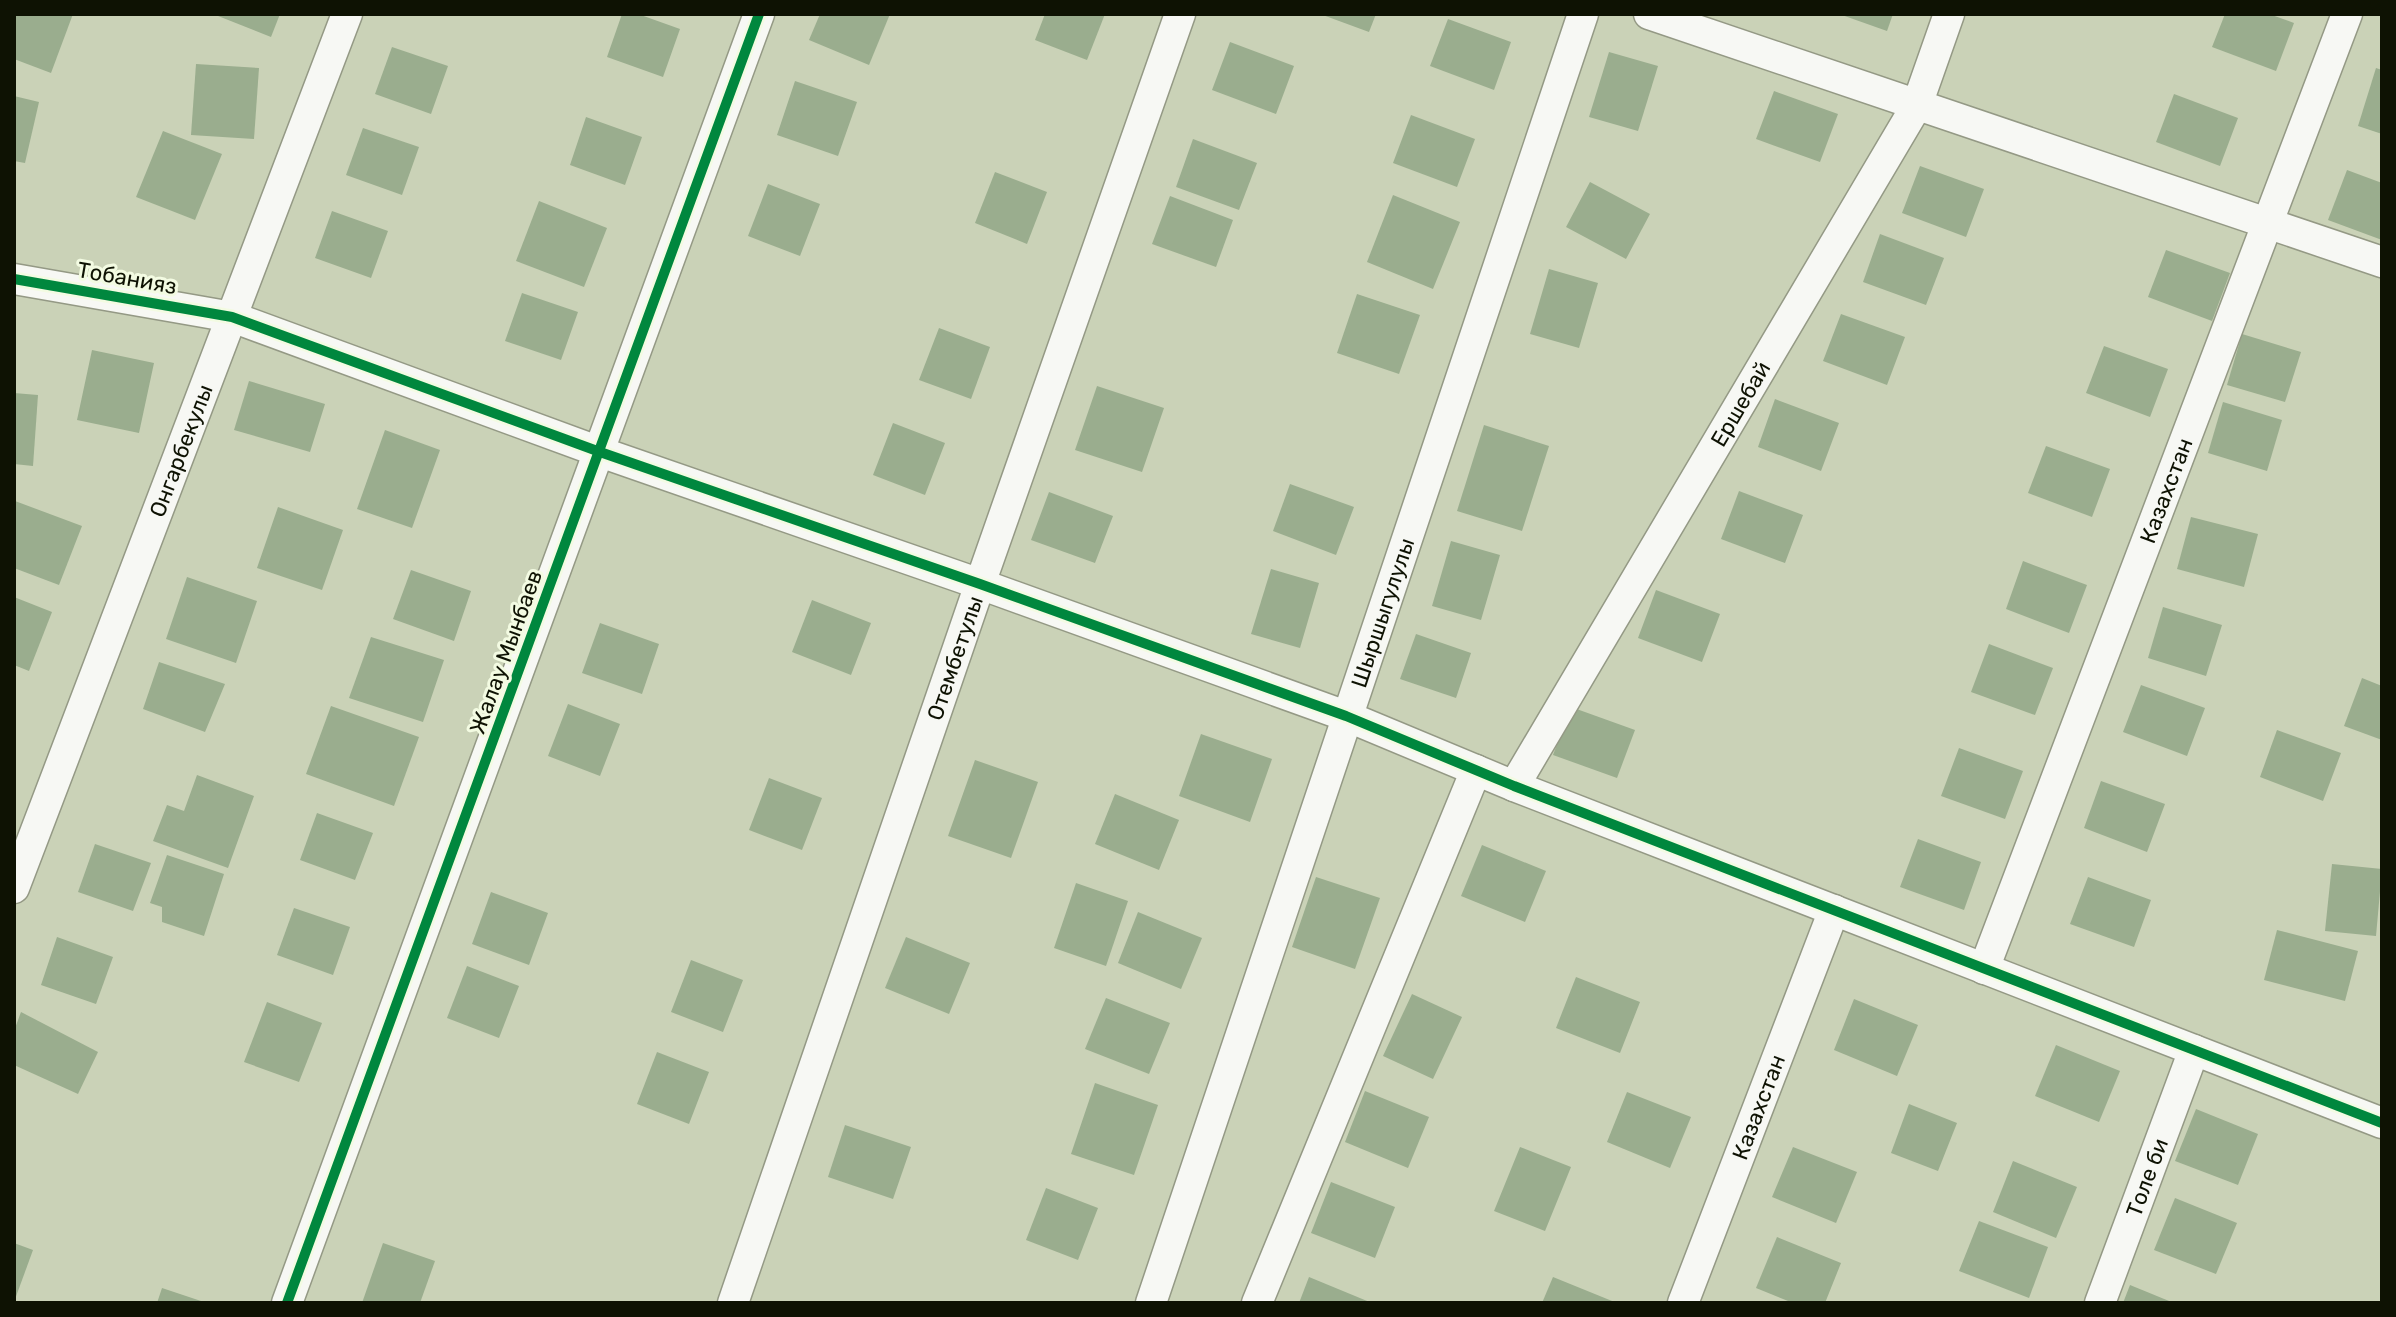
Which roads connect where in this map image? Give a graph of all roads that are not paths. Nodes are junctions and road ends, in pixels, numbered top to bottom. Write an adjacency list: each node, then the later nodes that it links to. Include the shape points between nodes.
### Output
1 (347, 14): 12 (street, Онгарбекулы)
2 (759, 14): 13 (street, Жалау Мынбаев)
3 (1180, 14): 14 (street, Отембетулы)
4 (1583, 14): 15 (street, Шыршыгулулы)
5 (1649, 14): 8 (street)
6 (1949, 14): 8 (street, Ершебай)
7 (2347, 14): 9 (street, Казахстан)
8 (1917, 105): 9 (street); 17 (street, Ершебай)
9 (2266, 223): 10 (street); 20 (street, Казахстан)
10 (2382, 262)
11 (14, 279): 12 (street, Тобанияз)
12 (232, 317): 13 (street, Тобанияз); 18 (street, Онгарбекулы)
13 (600, 452): 14 (street, Тобанияз); 23 (street, Жалау Мынбаев)
14 (980, 584): 15 (street, Тобанияз); 24 (street, Отембетулы)
15 (1346, 716): 16 (street, Тобанияз); 25 (street, Шыршыгулулы)
16 (1476, 770): 17 (street, Тобанияз); 26 (street)
17 (1514, 786): 19 (street, Тобанияз)
18 (14, 888)
19 (1834, 910): 20 (street, Тобанияз); 27 (street, Казахстан)
20 (1984, 969): 21 (street, Тобанияз)
21 (2194, 1050): 22 (street, Тобанияз); 28 (street, Толе би)
22 (2380, 1113)
23 (287, 1303)
24 (733, 1303)
25 (1151, 1303)
26 (1257, 1303)
27 (1683, 1303)
28 (2100, 1303)

